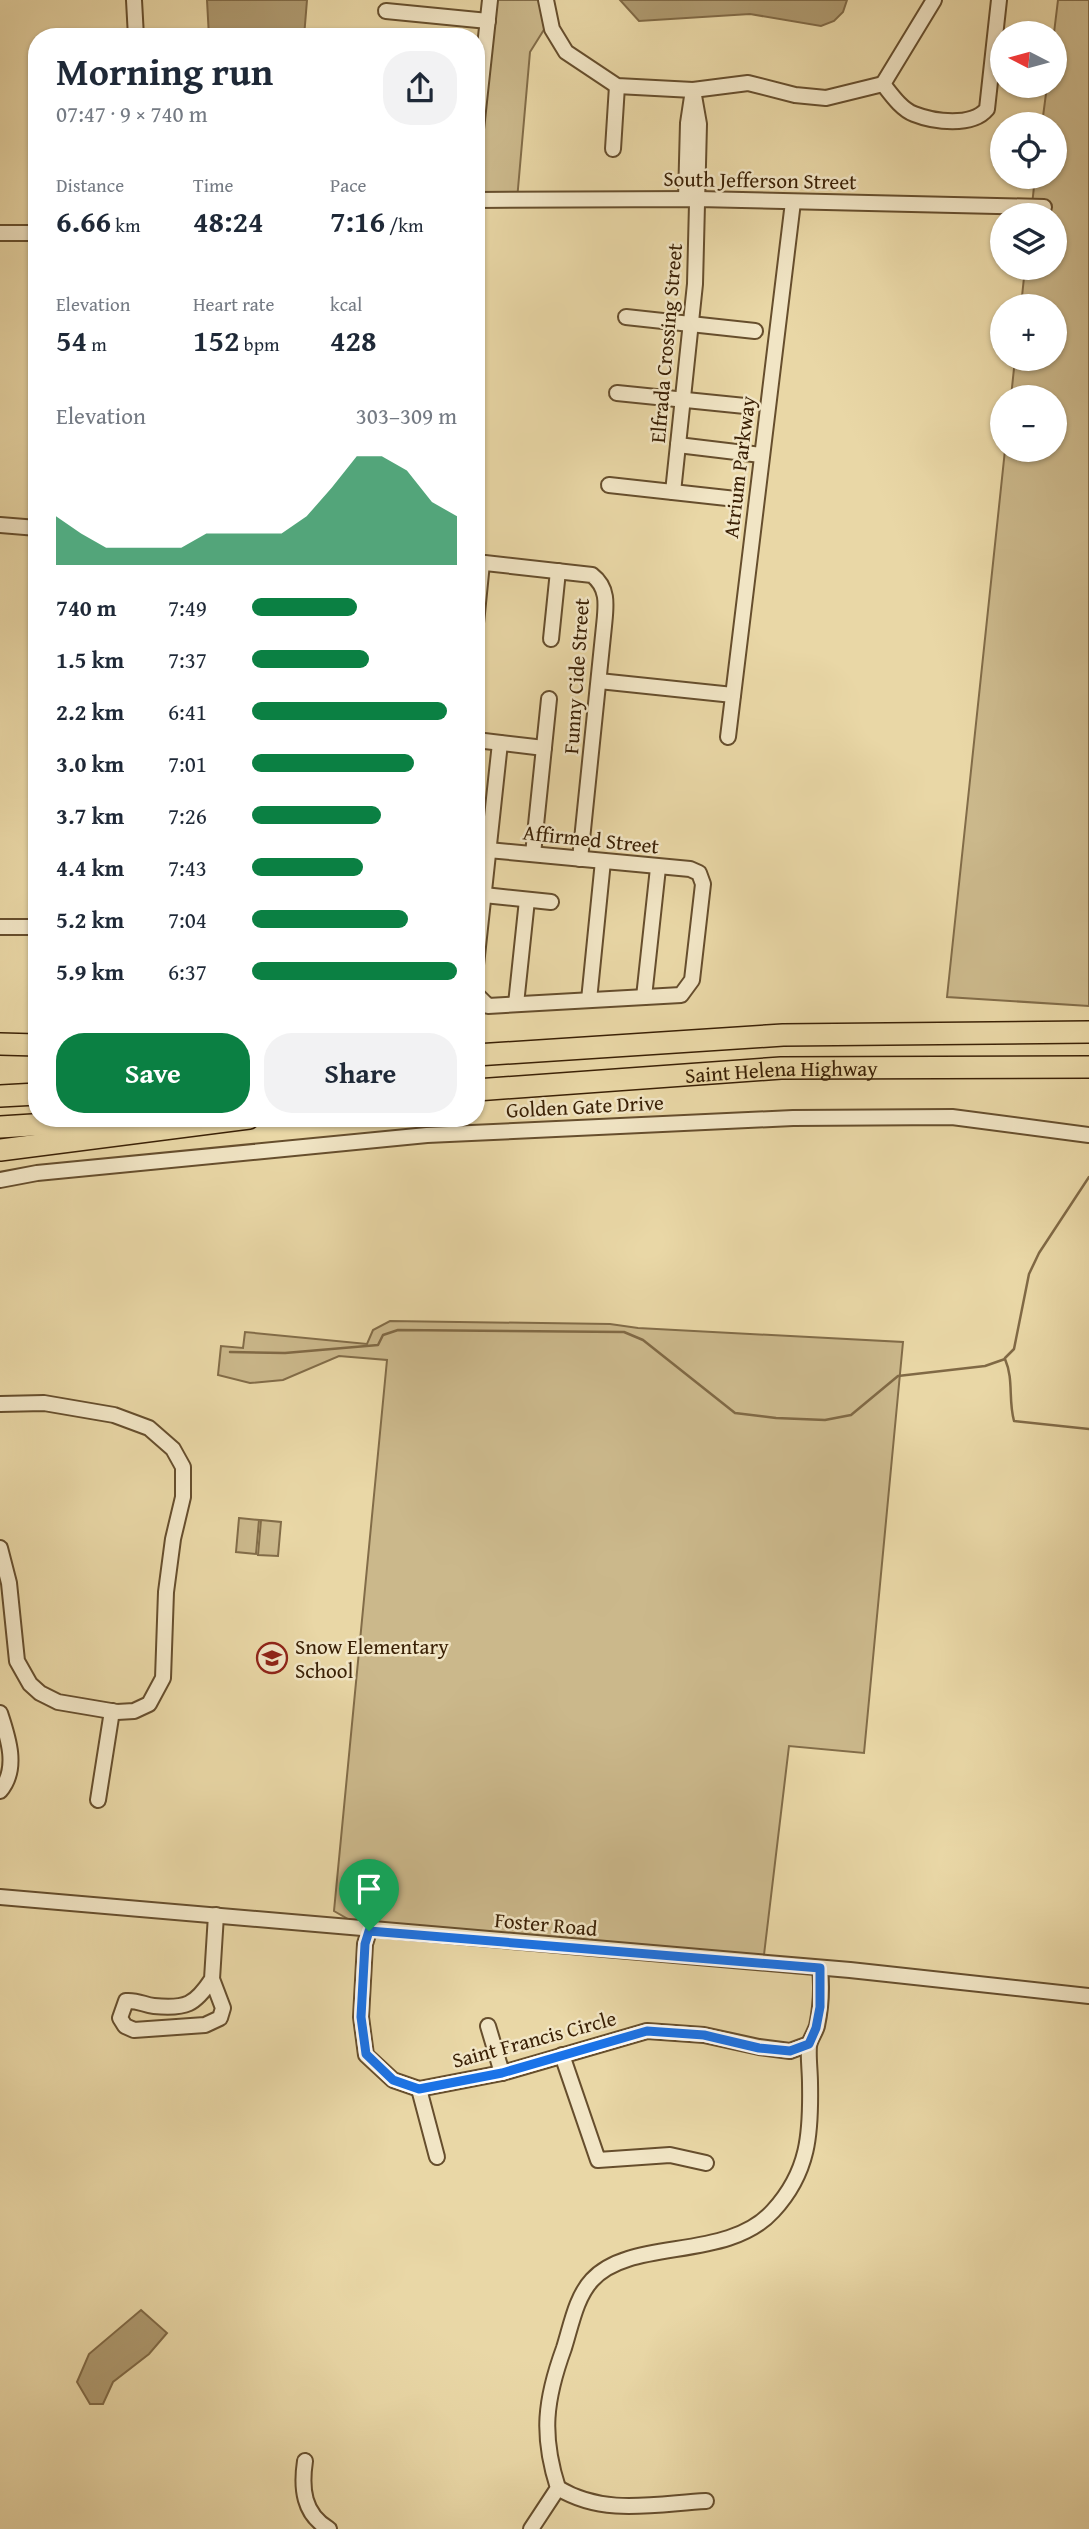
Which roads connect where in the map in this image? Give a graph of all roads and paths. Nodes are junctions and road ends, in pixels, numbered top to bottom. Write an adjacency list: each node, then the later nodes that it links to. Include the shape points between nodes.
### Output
1 (134, 0): 8 (street)
2 (491, 0): 7 (street)
3 (546, 0): 11 (street, via 552,29 566,52)
4 (934, 0): 10 (street)
5 (999, 0): 10 (street, via 986,109 980,116 959,121 912,114)
6 (386, 11): 7 (street)
7 (488, 21): 9 (street)
8 (136, 28)
9 (485, 48)
10 (883, 83): 12 (street, via 826,98 748,83)
11 (617, 86): 12 (street); 13 (street)
12 (693, 90): 14 (street, Elfrada Crossing Street, via 699,124)
13 (613, 149)
14 (692, 199): 15 (street, South Jefferson Street); 16 (street, South Jefferson Street); 21 (street, Elfrada Crossing Street)
15 (485, 200)
16 (793, 202): 17 (street, South Jefferson Street); 27 (street, Atrium Parkway)
17 (990, 206)
18 (0, 233): 19 (street)
19 (28, 233)
20 (625, 317): 21 (street)
21 (692, 324): 22 (street); 24 (street, Elfrada Crossing Street)
22 (755, 331)
23 (617, 393): 24 (street)
24 (682, 399): 25 (street); 26 (street, Elfrada Crossing Street)
25 (746, 406)
26 (678, 445): 27 (street); 29 (street, Elfrada Crossing Street)
27 (761, 455): 37 (street, Atrium Parkway)
28 (609, 485): 29 (street)
29 (673, 492): 30 (street)
30 (736, 499)
31 (0, 525): 32 (street)
32 (28, 527)
33 (485, 563): 34 (street, Funny Cide Street)
34 (558, 570): 35 (street); 36 (street, Funny Cide Street, via 592,575 601,582 606,598)
35 (551, 639)
36 (599, 681): 37 (street); 47 (street, Funny Cide Street)
37 (733, 695): 39 (street, Atrium Parkway)
38 (549, 699): 42 (street)
39 (728, 737)
40 (485, 741): 41 (street)
41 (500, 743): 42 (street); 44 (street)
42 (544, 748): 46 (street)
43 (485, 813): 44 (street)
44 (492, 814): 45 (street)
45 (488, 850): 46 (street, Affirmed Street); 49 (street)
46 (533, 854): 47 (street, Affirmed Street)
47 (580, 859): 48 (street, Affirmed Street)
48 (603, 861): 50 (street, Affirmed Street); 57 (street)
49 (485, 868)
50 (658, 868): 56 (street); 56 (street, Affirmed Street, via 690,869 699,873 703,884 692,980 681,995)
51 (485, 893): 52 (street)
52 (527, 900): 53 (street); 59 (street)
53 (551, 902)
54 (0, 927): 55 (street)
55 (28, 927)
56 (644, 997): 57 (street)
57 (589, 1000): 59 (street)
58 (485, 1003): 59 (street)
59 (516, 1004)
60 (1089, 1032): 64 (highway, Saint Helena Highway, via 783,1035)
61 (0, 1044): 62 (highway)
62 (28, 1045)
63 (485, 1049): 64 (highway)
64 (531, 1049): 65 (highway, Saint Helena Highway)
65 (485, 1054)
66 (1089, 1067): 67 (highway, Saint Helena Highway, via 781,1068)
67 (485, 1090)
68 (28, 1094): 69 (highway)
69 (0, 1096)
70 (28, 1126): 72 (highway)
71 (179, 1127): 74 (highway)
72 (0, 1128)
73 (1089, 1135): 75 (street, Golden Gate Drive, via 952,1117 784,1118 427,1135)
74 (0, 1150)
75 (0, 1180)
76 (0, 1404): 78 (street, via 44,1403 114,1415 149,1428 173,1449 183,1467 184,1496 166,1592 163,1678 149,1704 134,1711)
77 (0, 1548): 78 (street, via 9,1583 17,1661 30,1684 58,1702)
78 (112, 1711): 81 (street)
79 (0, 1713): 80 (street, via 10,1745 10,1766)
80 (0, 1791)
81 (98, 1800)
82 (0, 1896): 83 (street, Foster Road)
83 (216, 1916): 84 (street, Foster Road); 86 (street)
84 (369, 1931): 85 (street, Foster Road); 92 (street, via 361,2017 366,2054 393,2080)
85 (820, 1968): 87 (street, Foster Road); 89 (street, via 820,2007)
86 (212, 1979): 86 (street, via 199,2000 151,2006 127,2001 120,2018 134,2030 214,2024 222,2008)
87 (1089, 1996)
88 (488, 2026): 91 (street)
89 (809, 2044): 90 (street, Saint Francis Circle, via 790,2051 704,2035 647,2031); 96 (street, via 811,2126 805,2161 773,2212 725,2241 613,2265 593,2279 582,2295 547,2399 550,2463)
90 (562, 2055): 91 (street, Saint Francis Circle); 94 (street, via 598,2160 670,2155)
91 (502, 2073): 92 (street, Saint Francis Circle)
92 (419, 2089): 93 (street)
93 (437, 2157)
94 (706, 2163)
95 (304, 2461): 98 (street, via 305,2501 310,2513)
96 (558, 2488): 97 (street, via 604,2507); 99 (street)
97 (706, 2501)
98 (329, 2529)
99 (531, 2529)

